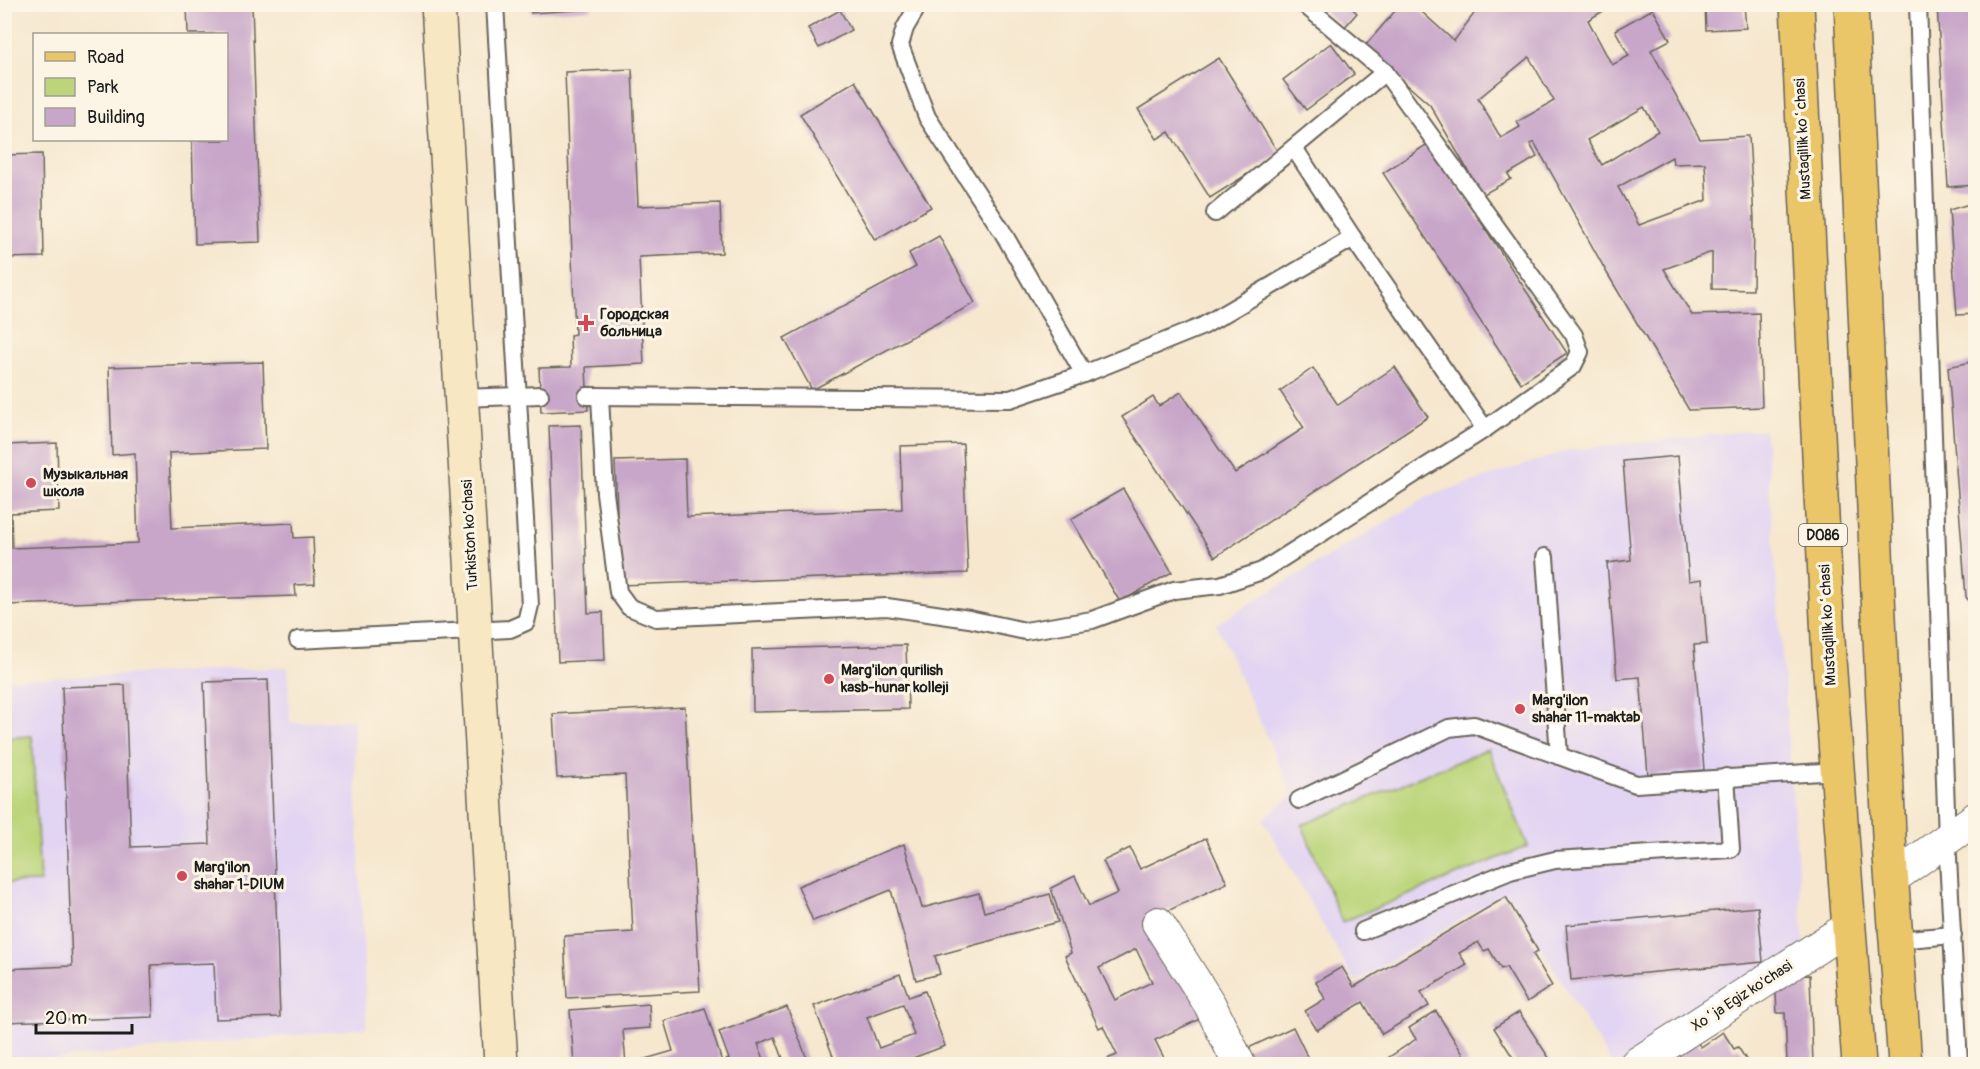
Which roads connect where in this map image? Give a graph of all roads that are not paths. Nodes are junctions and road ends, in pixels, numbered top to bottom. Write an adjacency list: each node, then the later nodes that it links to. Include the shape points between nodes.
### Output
1 (438, 4): 15 (main road, Turkiston ko’chasi)
2 (495, 4): 13 (lane)
3 (919, 4): 12 (lane, via 900,45 927,117 1002,231)
4 (1304, 4): 8 (lane)
5 (1797, 4): 21 (main road, Mustaqillik koʻchasi / D086)
6 (1851, 4): 27 (main road)
7 (1918, 4): 25 (lane)
8 (1385, 72): 9 (lane); 16 (lane, via 1574,335 1580,352 1573,366)
9 (1294, 148): 10 (lane); 11 (lane)
10 (1215, 213)
11 (1353, 238): 12 (lane, via 1203,326); 16 (lane)
12 (1084, 374): 16 (lane, via 1010,399 594,396 618,592 628,607 656,618 887,607 1025,631 1092,620 1174,590 1220,585 1262,571)
13 (518, 395): 14 (lane); 15 (lane); 18 (lane, via 530,605 526,622 510,629)
14 (540, 395)
15 (462, 398): 18 (main road, Turkiston ko’chasi)
16 (1485, 429)
17 (1545, 557): 20 (lane)
18 (475, 631): 19 (lane); 33 (main road, Turkiston ko’chasi)
19 (298, 640)
20 (1559, 756): 22 (lane, via 1636,784); 23 (lane, via 1474,725 1449,728)
21 (1837, 771): 22 (lane); 26 (main road, Mustaqillik koʻchasi / D086)
22 (1726, 777): 30 (lane, via 1731,849 1544,863 1510,871)
23 (1299, 800)
24 (1976, 818): 25 (street)
25 (1947, 839): 27 (street); 31 (lane)
26 (1844, 861): 27 (main road); 29 (main road, Mustaqillik koʻchasi / D086)
27 (1892, 868): 32 (main road)
28 (1158, 923): 34 (street, via 1210,1005)
29 (1849, 927): 35 (street, Xoʻja Egiz ko'chasi); 36 (main road, Mustaqillik koʻchasi / D086)
30 (1363, 932)
31 (1953, 936): 32 (lane); 38 (lane)
32 (1897, 940): 37 (main road)
33 (501, 1065)
34 (1239, 1065)
35 (1636, 1065)
36 (1859, 1065)
37 (1905, 1065)
38 (1959, 1065)

